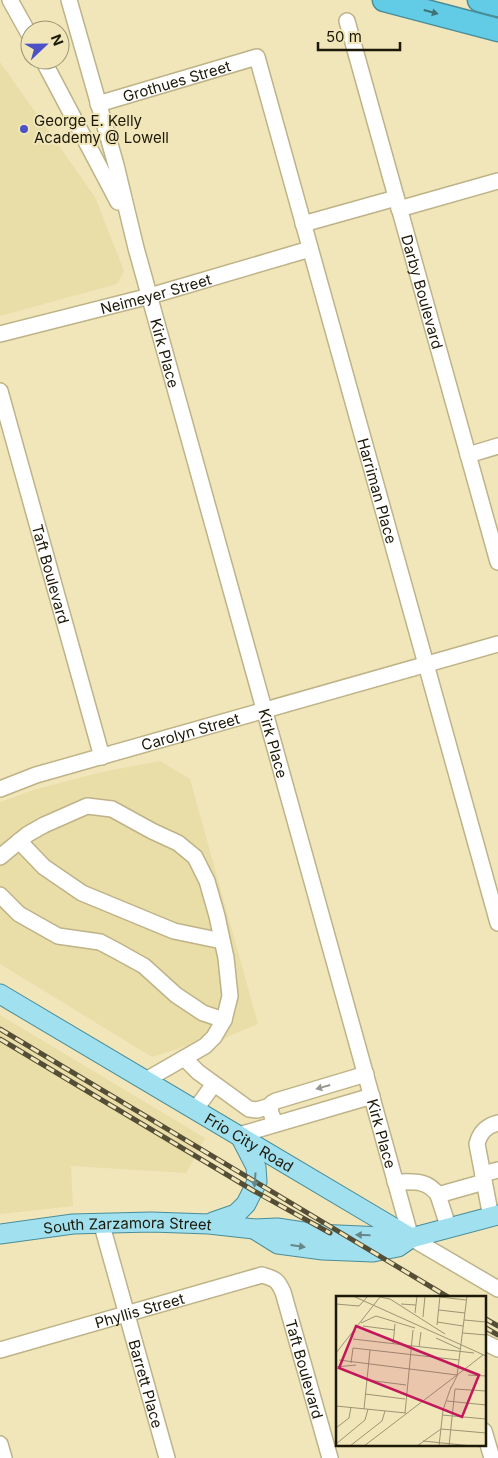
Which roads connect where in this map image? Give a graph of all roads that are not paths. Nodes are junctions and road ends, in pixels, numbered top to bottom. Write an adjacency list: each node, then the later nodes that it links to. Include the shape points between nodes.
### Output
1 (10, 0): 6 (street)
2 (69, 0): 11 (street, Kirk Place)
3 (384, 0): 8 (highway, one-way to 8)
4 (479, 0): 5 (highway)
5 (498, 5)
6 (21, 20)
7 (348, 21): 13 (street, Darby Boulevard)
8 (498, 30)
9 (257, 58): 11 (street, Grothues Street); 14 (street, Harriman Place)
10 (48, 70): 15 (street, Kirk Place, via 116,197)
11 (98, 104): 15 (street, Kirk Place)
12 (498, 181): 13 (street)
13 (398, 204): 14 (street); 21 (street, Darby Boulevard)
14 (303, 224): 16 (street, Harriman Place)
15 (136, 248): 17 (street, Kirk Place)
16 (310, 249): 17 (street, Neimeyer Street); 24 (street, Harriman Place)
17 (150, 296): 18 (street, Neimeyer Street); 25 (street, Kirk Place)
18 (0, 334)
19 (0, 391): 26 (street, Taft Boulevard)
20 (498, 446): 21 (street)
21 (468, 455): 22 (street, Darby Boulevard)
22 (498, 562)
23 (498, 644): 24 (street, Carolyn Street)
24 (427, 665): 25 (street, Carolyn Street); 31 (street, Harriman Place)
25 (265, 710): 26 (street, Carolyn Street); 36 (street, Kirk Place)
26 (102, 757): 27 (street, Carolyn Street, via 36,775)
27 (0, 789)
28 (19, 841): 29 (street); 32 (street, via 44,867 82,893 174,931); 32 (street, via 44,825 87,806 112,809 178,843 195,857 207,881)
29 (0, 857)
30 (0, 895): 34 (street, via 19,914 58,936 100,942 144,966 176,995 203,1013)
31 (498, 923)
32 (222, 940): 34 (street, via 230,996)
33 (0, 994): 37 (main road, Frio City Road)
34 (224, 1020): 35 (street, via 205,1046)
35 (184, 1058): 37 (street); 38 (street)
36 (366, 1074): 39 (street, Kirk Place); 40 (street, one-way to 40)
37 (146, 1080): 41 (main road, Frio City Road)
38 (214, 1084): 40 (street, via 249,1109 257,1110); 41 (street)
39 (372, 1096): 43 (street); 47 (street, Kirk Place)
40 (275, 1102): 43 (street, via 270,1110)
41 (196, 1110): 44 (main road, Frio City Road)
42 (498, 1123): 46 (street, via 484,1129 479,1136 477,1144)
43 (275, 1124): 44 (street)
44 (239, 1135): 51 (main road, one-way to 51, via 256,1167 257,1182 246,1204 236,1214); 54 (main road, Frio City Road)
45 (498, 1170): 46 (street)
46 (483, 1178): 48 (street); 49 (street)
47 (396, 1182): 48 (street, via 426,1183); 54 (street, Kirk Place)
48 (438, 1195): 52 (street)
49 (494, 1216): 52 (main road, South Zarzamora Street)
50 (101, 1222): 51 (main road, South Zarzamora Street); 53 (main road, South Zarzamora Street); 57 (street, Barrett Place)
51 (209, 1224): 54 (main road, South Zarzamora Street, via 317,1234)
52 (449, 1229): 54 (main road, South Zarzamora Street)
53 (0, 1234)
54 (411, 1238): 56 (street, Frio City Road)
55 (278, 1281): 57 (street, Phyllis Street, via 262,1275); 65 (street, Taft Boulevard)
56 (498, 1289)
57 (125, 1313): 60 (street, Phyllis Street); 64 (street, Barrett Place)
58 (486, 1343): 59 (street)
59 (498, 1349)
60 (0, 1350)
61 (486, 1438): 66 (street)
62 (0, 1444): 63 (street)
63 (4, 1458)
64 (167, 1458)
65 (330, 1458)
66 (492, 1458)

